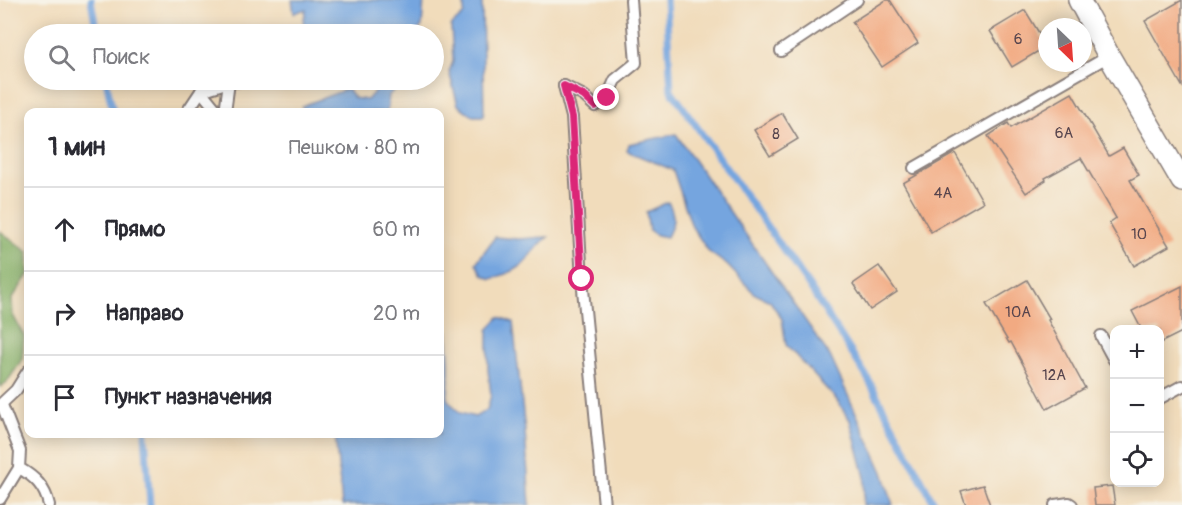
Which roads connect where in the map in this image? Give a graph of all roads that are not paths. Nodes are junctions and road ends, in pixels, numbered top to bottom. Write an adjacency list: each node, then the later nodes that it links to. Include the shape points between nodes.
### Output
1 (631, 0): 23 (lane, via 636,63 615,80 607,98 595,106 564,86 572,117 582,279)
2 (857, 0): 4 (lane)
3 (1079, 0): 5 (street)
4 (781, 51)
5 (1109, 56): 12 (lane); 13 (street)
6 (204, 90): 8 (lane)
7 (228, 90): 11 (lane)
8 (201, 91): 9 (lane); 10 (lane)
9 (190, 108)
10 (215, 108)
11 (226, 108)
12 (914, 168)
13 (1182, 181)
14 (1101, 336): 15 (lane)
15 (1110, 353)
16 (24, 377): 19 (lane)
17 (1182, 386): 18 (lane)
18 (1164, 396)
19 (1, 405): 20 (lane, via 20,451)
20 (19, 468): 21 (lane); 22 (lane, via 34,477 46,493)
21 (0, 499)
22 (49, 505)
23 (604, 505)
24 (1055, 505): 25 (lane)
25 (1072, 505)

